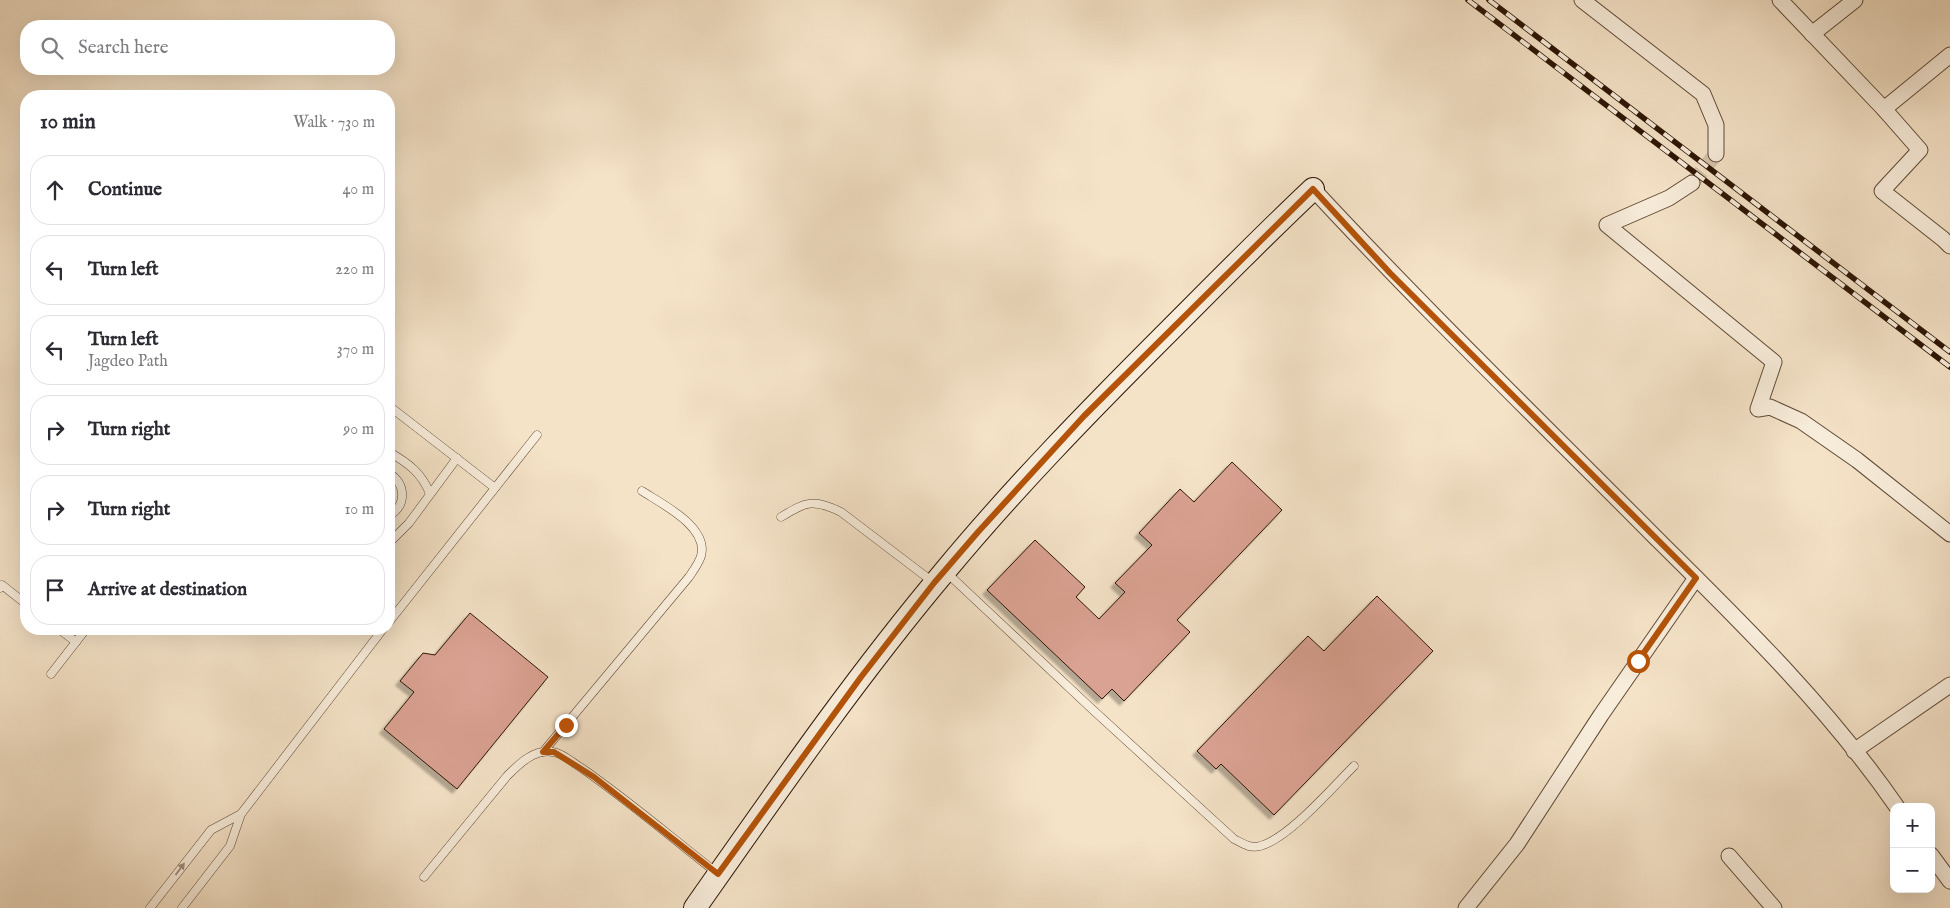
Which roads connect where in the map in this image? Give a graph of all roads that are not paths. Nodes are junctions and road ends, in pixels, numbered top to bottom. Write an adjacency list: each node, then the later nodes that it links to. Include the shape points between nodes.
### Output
1 (1582, 0): 7 (street, via 1703,94 1716,125)
2 (1780, 0): 4 (street)
3 (1855, 0): 4 (street)
4 (1812, 34): 6 (street)
5 (1950, 55): 6 (street)
6 (1884, 109): 10 (street, via 1920,150 1882,191)
7 (1716, 154)
8 (1692, 183): 23 (street, via 1669,198 1607,225 1774,362 1758,409 1770,407 1802,422 1857,460)
9 (1313, 189): 25 (main road, via 1084,416); 26 (street, via 1390,273)
10 (1950, 246)
11 (395, 411): 14 (lane)
12 (537, 435): 16 (lane)
13 (395, 456): 18 (lane, via 418,471)
14 (457, 458): 16 (lane); 18 (lane)
15 (395, 478): 19 (lane, via 402,491 400,506)
16 (495, 488): 29 (lane)
17 (642, 491): 37 (lane, via 694,529 702,542 701,557 689,577)
18 (430, 494): 22 (lane)
19 (395, 511)
20 (395, 516): 22 (lane)
21 (781, 517): 25 (lane, via 801,505 826,504)
22 (408, 523): 24 (lane)
23 (1950, 534)
24 (395, 537)
25 (940, 577): 38 (lane, via 1234,839 1248,846 1258,847 1281,835); 43 (main road, via 856,684)
26 (1696, 578): 36 (street, via 1800,684); 46 (street, via 1517,844)
27 (0, 588): 28 (lane, via 2,585)
28 (20, 599)
29 (395, 614)
30 (67, 635): 33 (lane)
31 (81, 635): 33 (lane)
32 (378, 635): 40 (lane)
33 (76, 642): 34 (lane)
34 (51, 674)
35 (1950, 685): 36 (street)
36 (1854, 751): 39 (street)
37 (543, 752): 43 (lane, via 554,752 594,777); 44 (lane, via 526,759 507,776)
38 (1354, 766)
39 (1894, 803)
40 (240, 814): 47 (lane, one-way to 40, via 211,830); 48 (lane, via 230,846)
41 (1729, 856): 50 (street)
42 (1935, 860): 45 (street)
43 (718, 874): 49 (main road)
44 (424, 877)
45 (1950, 881)
46 (1470, 906)
47 (150, 908)
48 (182, 908)
49 (695, 908)
50 (1774, 908)

